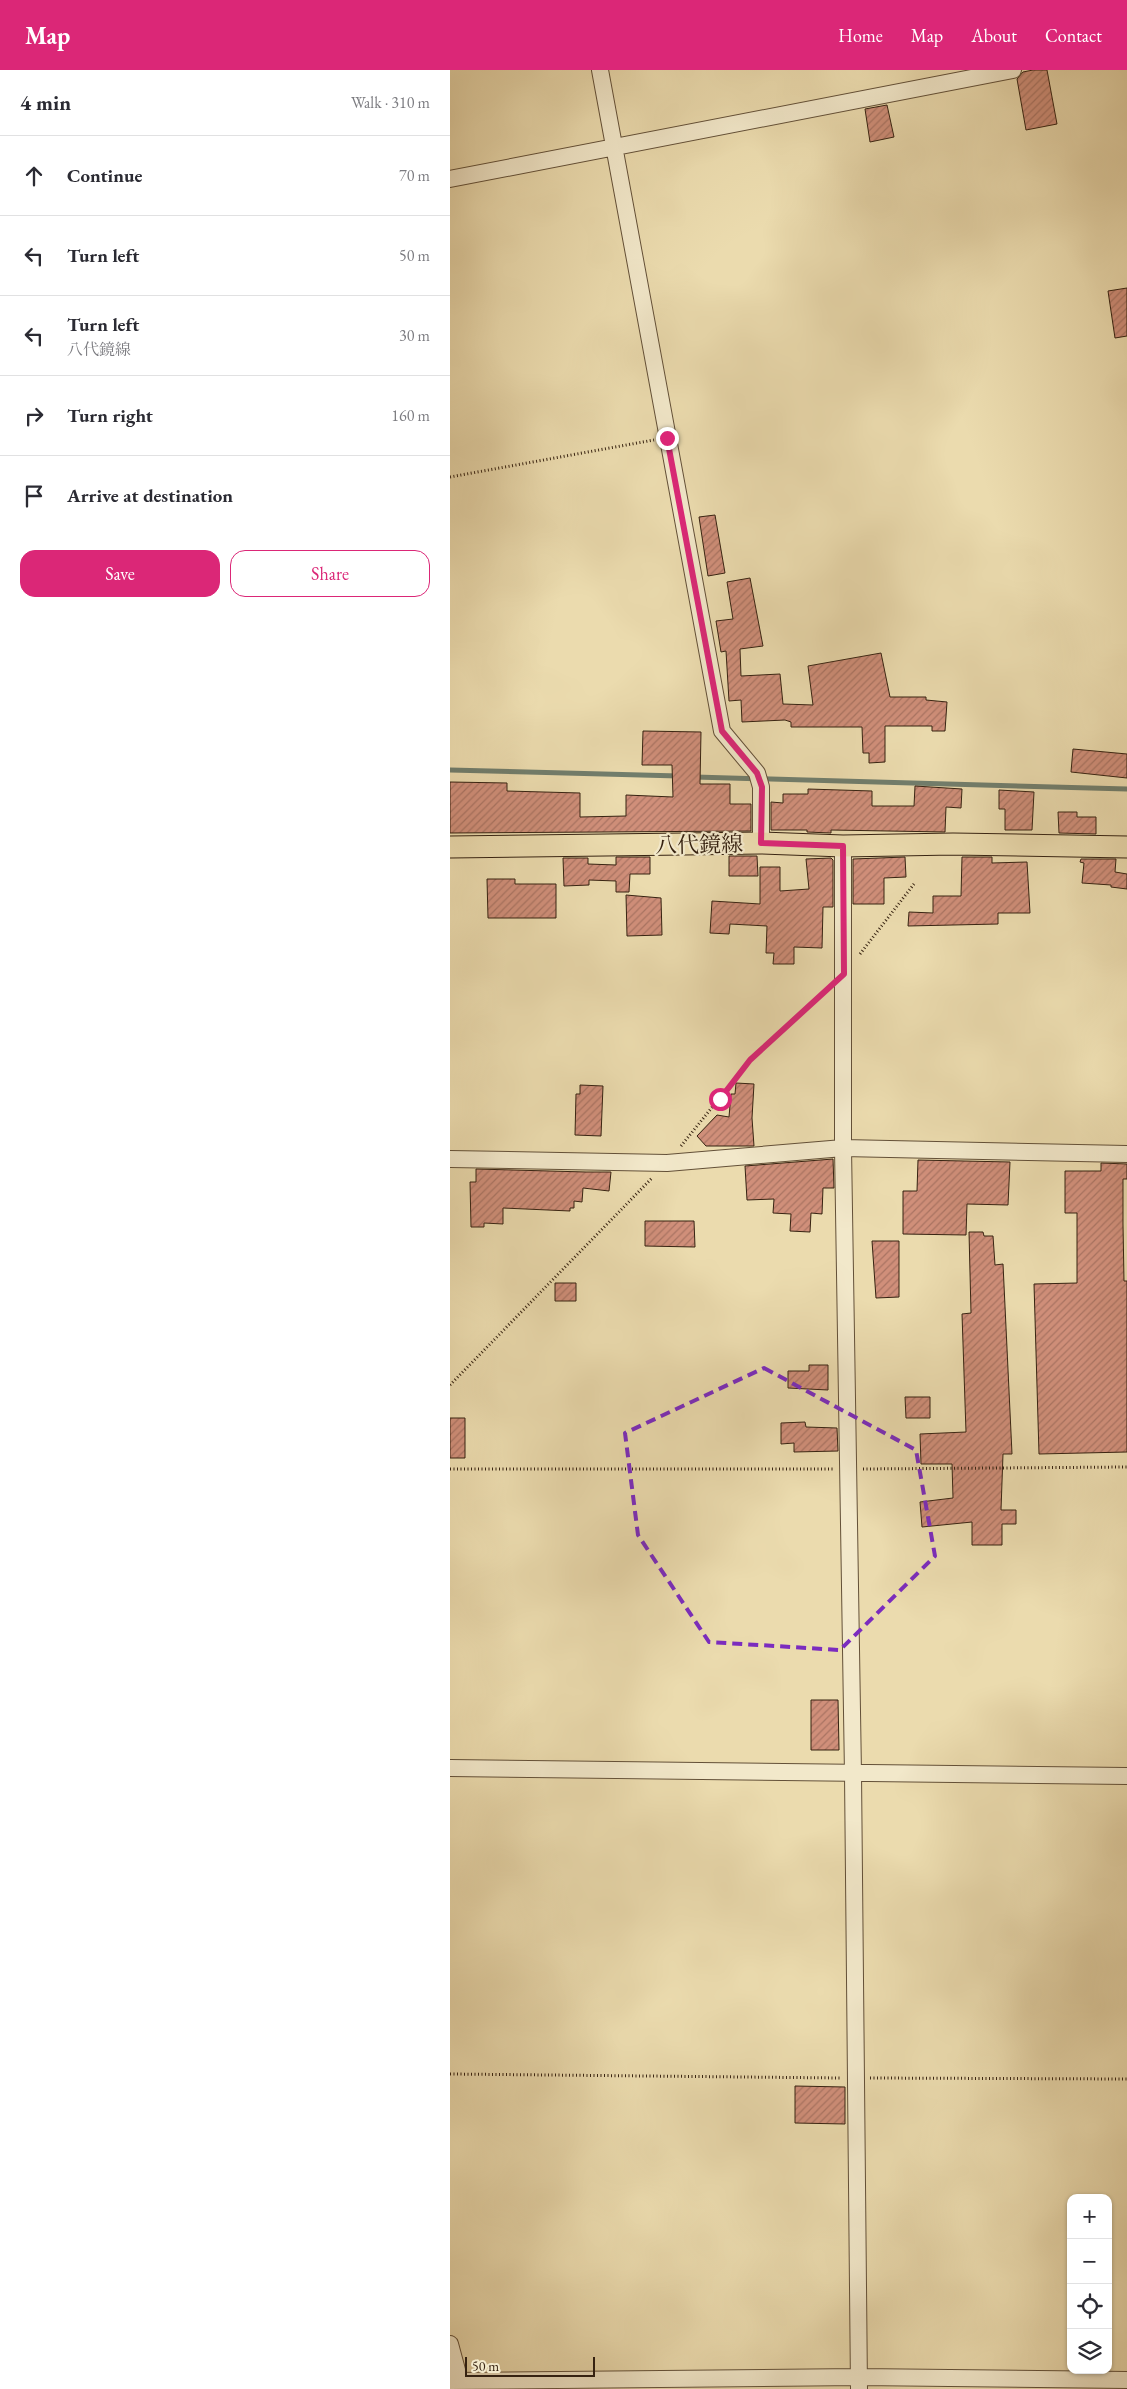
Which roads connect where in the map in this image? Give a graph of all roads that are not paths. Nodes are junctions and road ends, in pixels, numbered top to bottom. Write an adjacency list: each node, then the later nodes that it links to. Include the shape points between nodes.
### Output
1 (600, 70): 3 (street)
2 (1013, 70): 3 (street)
3 (614, 147): 4 (street); 5 (street, via 722,731 759,780)
4 (450, 179)
5 (761, 843): 6 (main road, 八代鏡線); 7 (main road, 八代鏡線)
6 (843, 846): 8 (main road, 八代鏡線); 9 (street)
7 (450, 847)
8 (1127, 847)
9 (843, 1148): 10 (street); 11 (street, via 667,1163); 13 (street)
10 (1127, 1154)
11 (450, 1159)
12 (450, 1768): 13 (street)
13 (853, 1774): 14 (street); 18 (street)
14 (1127, 1776)
15 (450, 2344): 17 (street)
16 (1127, 2380): 18 (street)
17 (455, 2381): 18 (street)
18 (859, 2383)

